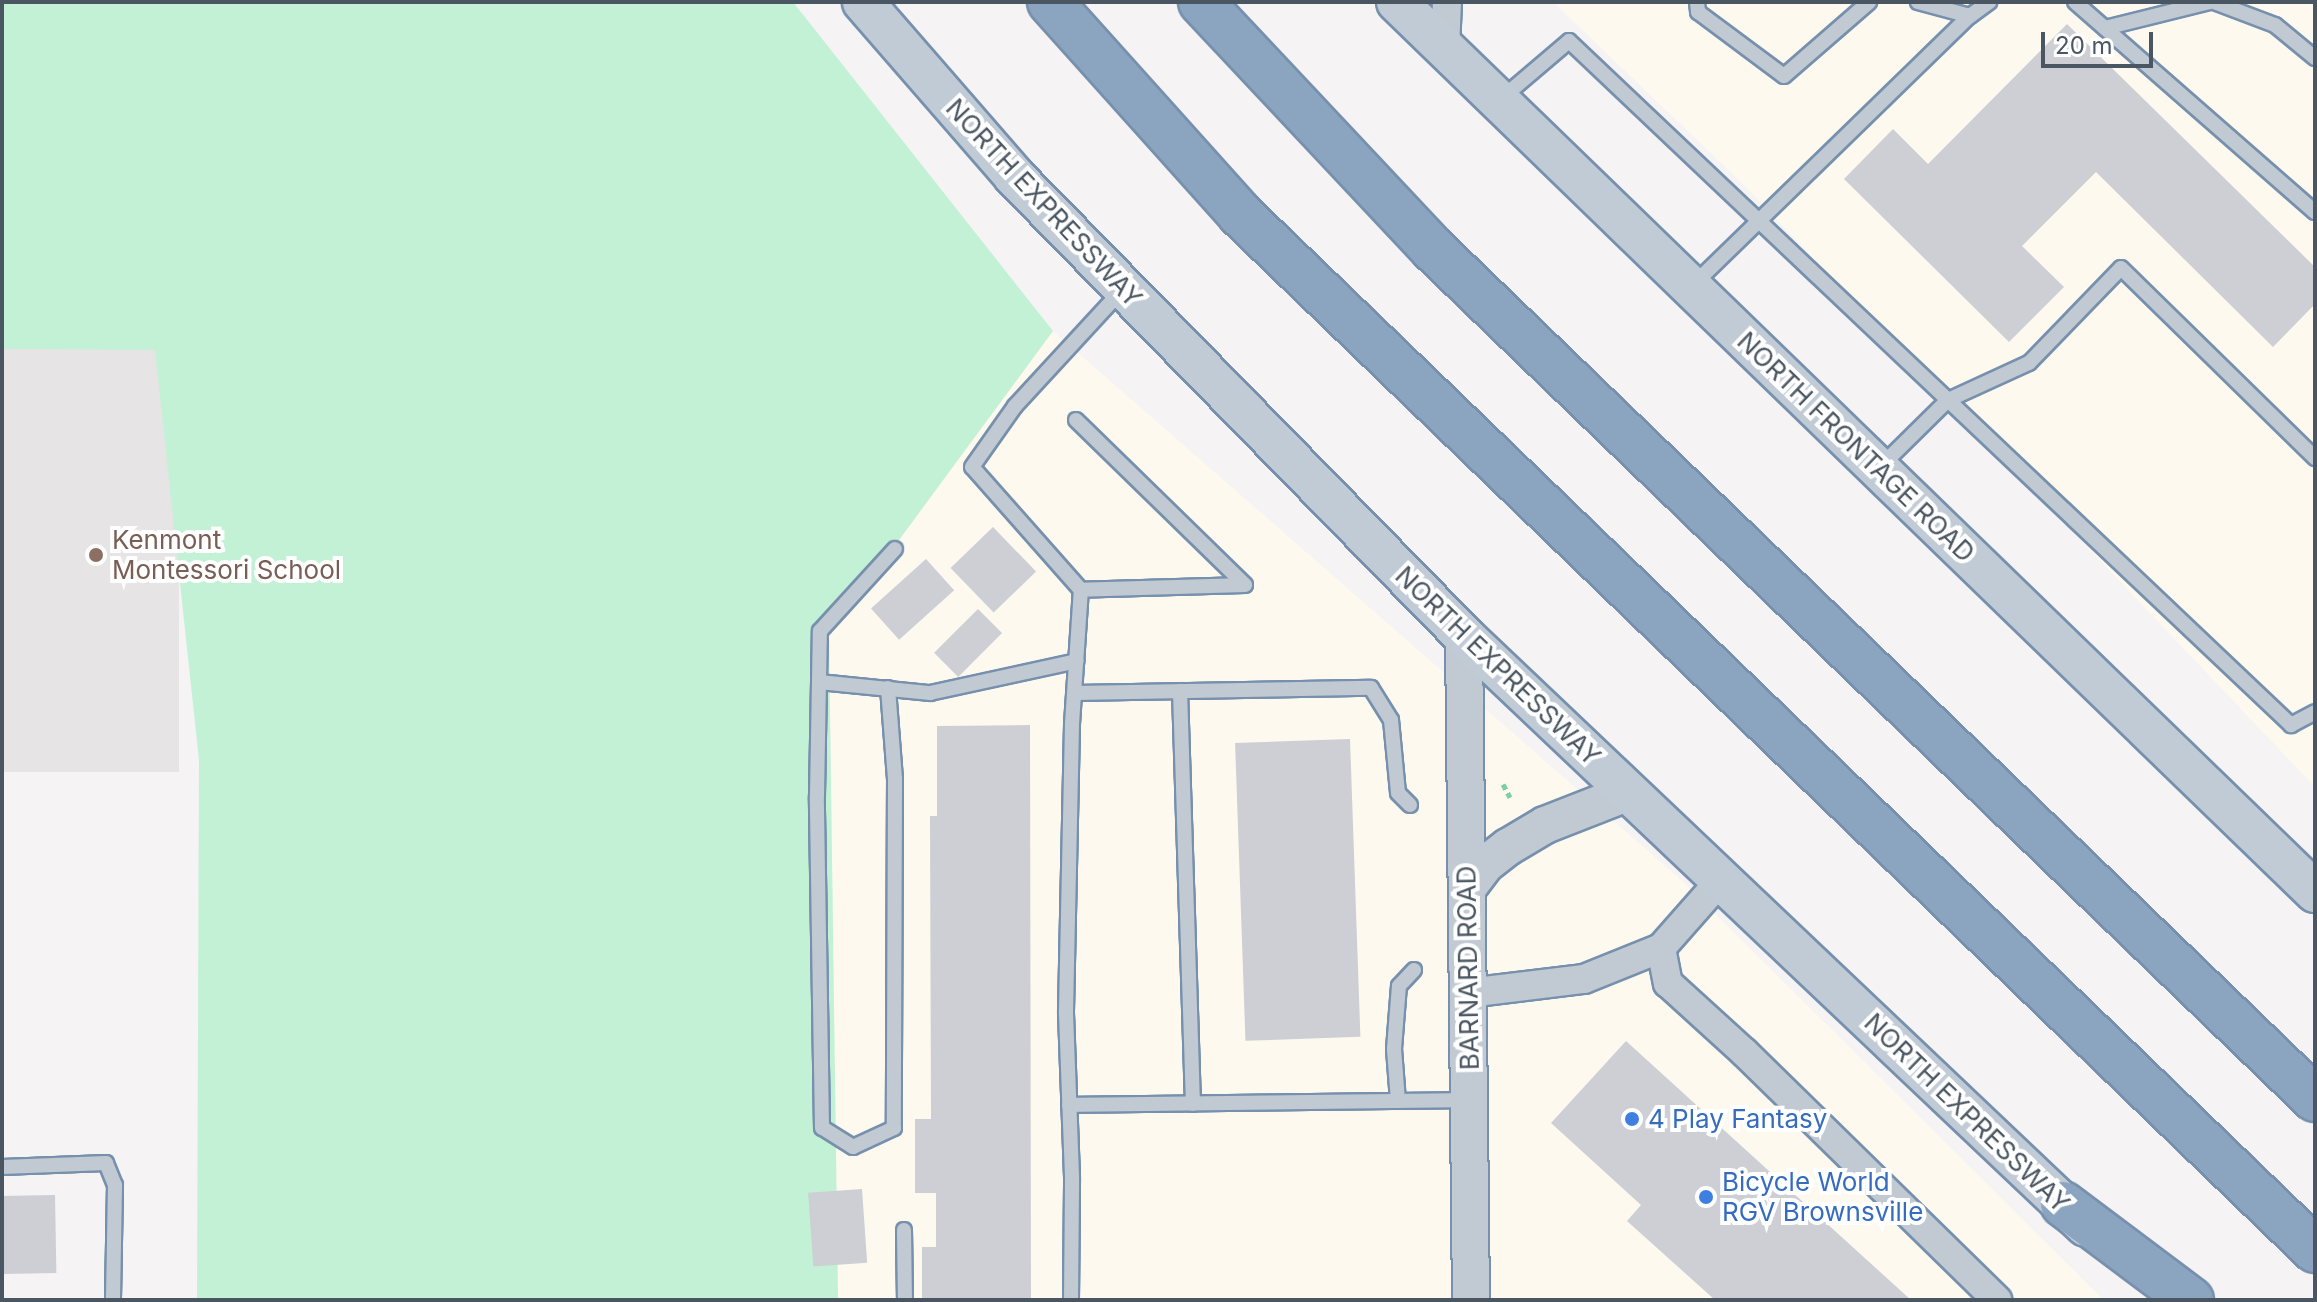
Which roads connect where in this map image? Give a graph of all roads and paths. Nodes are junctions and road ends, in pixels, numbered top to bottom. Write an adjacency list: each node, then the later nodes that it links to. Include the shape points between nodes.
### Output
1 (863, 2): 20 (main road, NORTH EXPRESSWAY, via 1014,176)
2 (1050, 2): 50 (highway, via 1240,214)
3 (1201, 2): 42 (highway, via 1433,249)
4 (1397, 2): 14 (main road, NORTH FRONTAGE ROAD)
5 (1447, 2): 14 (street)
6 (1697, 2): 7 (lane, via 1698,12 1784,76)
7 (1869, 2)
8 (1918, 2): 12 (lane)
9 (1989, 2): 12 (lane)
10 (2075, 2): 13 (lane)
11 (2212, 2): 13 (lane); 15 (lane, via 2275,25)
12 (1970, 16): 18 (lane)
13 (2105, 28): 17 (lane)
14 (1445, 49): 16 (main road, NORTH FRONTAGE ROAD)
15 (2315, 58)
16 (1499, 101): 18 (lane, via 1569,41); 19 (main road, NORTH FRONTAGE ROAD)
17 (2315, 212)
18 (1758, 220): 19 (lane); 21 (lane)
19 (1690, 287): 24 (main road, NORTH FRONTAGE ROAD)
20 (1124, 289): 26 (lane, via 1015,406 972,467); 27 (main road, NORTH EXPRESSWAY)
21 (1948, 400): 23 (lane, via 2029,363 2121,268); 24 (lane); 33 (lane, via 2291,725)
22 (1076, 420): 26 (lane, via 1245,585)
23 (2315, 458)
24 (1878, 469): 38 (main road, NORTH FRONTAGE ROAD)
25 (895, 549): 29 (lane, via 820,631)
26 (1081, 590): 28 (lane)
27 (1464, 636): 34 (main road, NORTH EXPRESSWAY); 37 (street, BARNARD ROAD)
28 (1077, 661): 30 (lane, via 930,693); 32 (lane)
29 (819, 682): 30 (lane); 30 (lane, via 822,1128 853,1147 894,1128 895,779)
30 (888, 688)
31 (1180, 691): 32 (lane); 35 (lane, via 1371,688 1391,720 1398,793); 45 (lane)
32 (1075, 693): 46 (lane, via 1066,1011)
33 (2315, 712)
34 (1629, 792): 36 (main road, NORTH EXPRESSWAY); 37 (street, via 1545,825 1508,847)
35 (1410, 805)
36 (1721, 880): 39 (street); 48 (main road, NORTH EXPRESSWAY)
37 (1467, 889): 41 (street, BARNARD ROAD)
38 (2315, 892)
39 (1661, 948): 41 (street, via 1584,979); 55 (street, via 1668,983)
40 (1414, 970): 44 (lane, via 1399,986 1394,1049)
41 (1468, 993): 43 (street, BARNARD ROAD)
42 (2315, 1099)
43 (1469, 1100): 44 (lane); 54 (street, BARNARD ROAD)
44 (1398, 1101): 45 (lane)
45 (1193, 1104): 46 (lane)
46 (1069, 1105): 53 (lane)
47 (2, 1167): 51 (lane, via 106,1163 115,1185)
48 (2063, 1204): 56 (main road, NORTH EXPRESSWAY); 57 (highway)
49 (904, 1230): 52 (lane)
50 (2315, 1250)
51 (113, 1300)
52 (905, 1300)
53 (1071, 1300)
54 (1471, 1300)
55 (1997, 1300)
56 (2163, 1300)
57 (2191, 1300)

